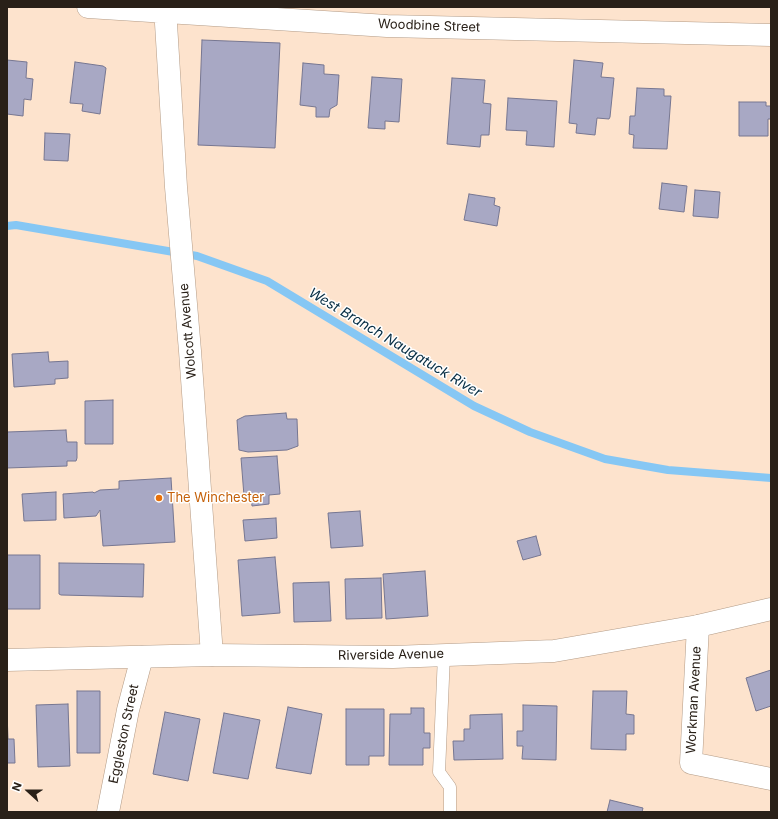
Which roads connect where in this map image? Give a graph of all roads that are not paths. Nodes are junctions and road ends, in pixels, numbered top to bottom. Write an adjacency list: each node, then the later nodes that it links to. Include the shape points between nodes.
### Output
1 (88, 7): 2 (street, Woodbine Street)
2 (165, 9): 3 (street, Woodbine Street, via 387,26); 6 (street, Wolcott Avenue)
3 (771, 35)
4 (771, 609): 5 (street, Riverside Avenue)
5 (698, 626): 7 (street, Riverside Avenue, via 554,651); 10 (street, Workman Avenue, via 691,763)
6 (212, 655): 7 (street, Riverside Avenue); 8 (street, Riverside Avenue)
7 (444, 655): 12 (lane, via 439,772 450,787)
8 (142, 657): 9 (street, Riverside Avenue); 11 (street, Eggleston Street, via 128,710)
9 (7, 660)
10 (771, 779)
11 (108, 812)
12 (450, 812)

